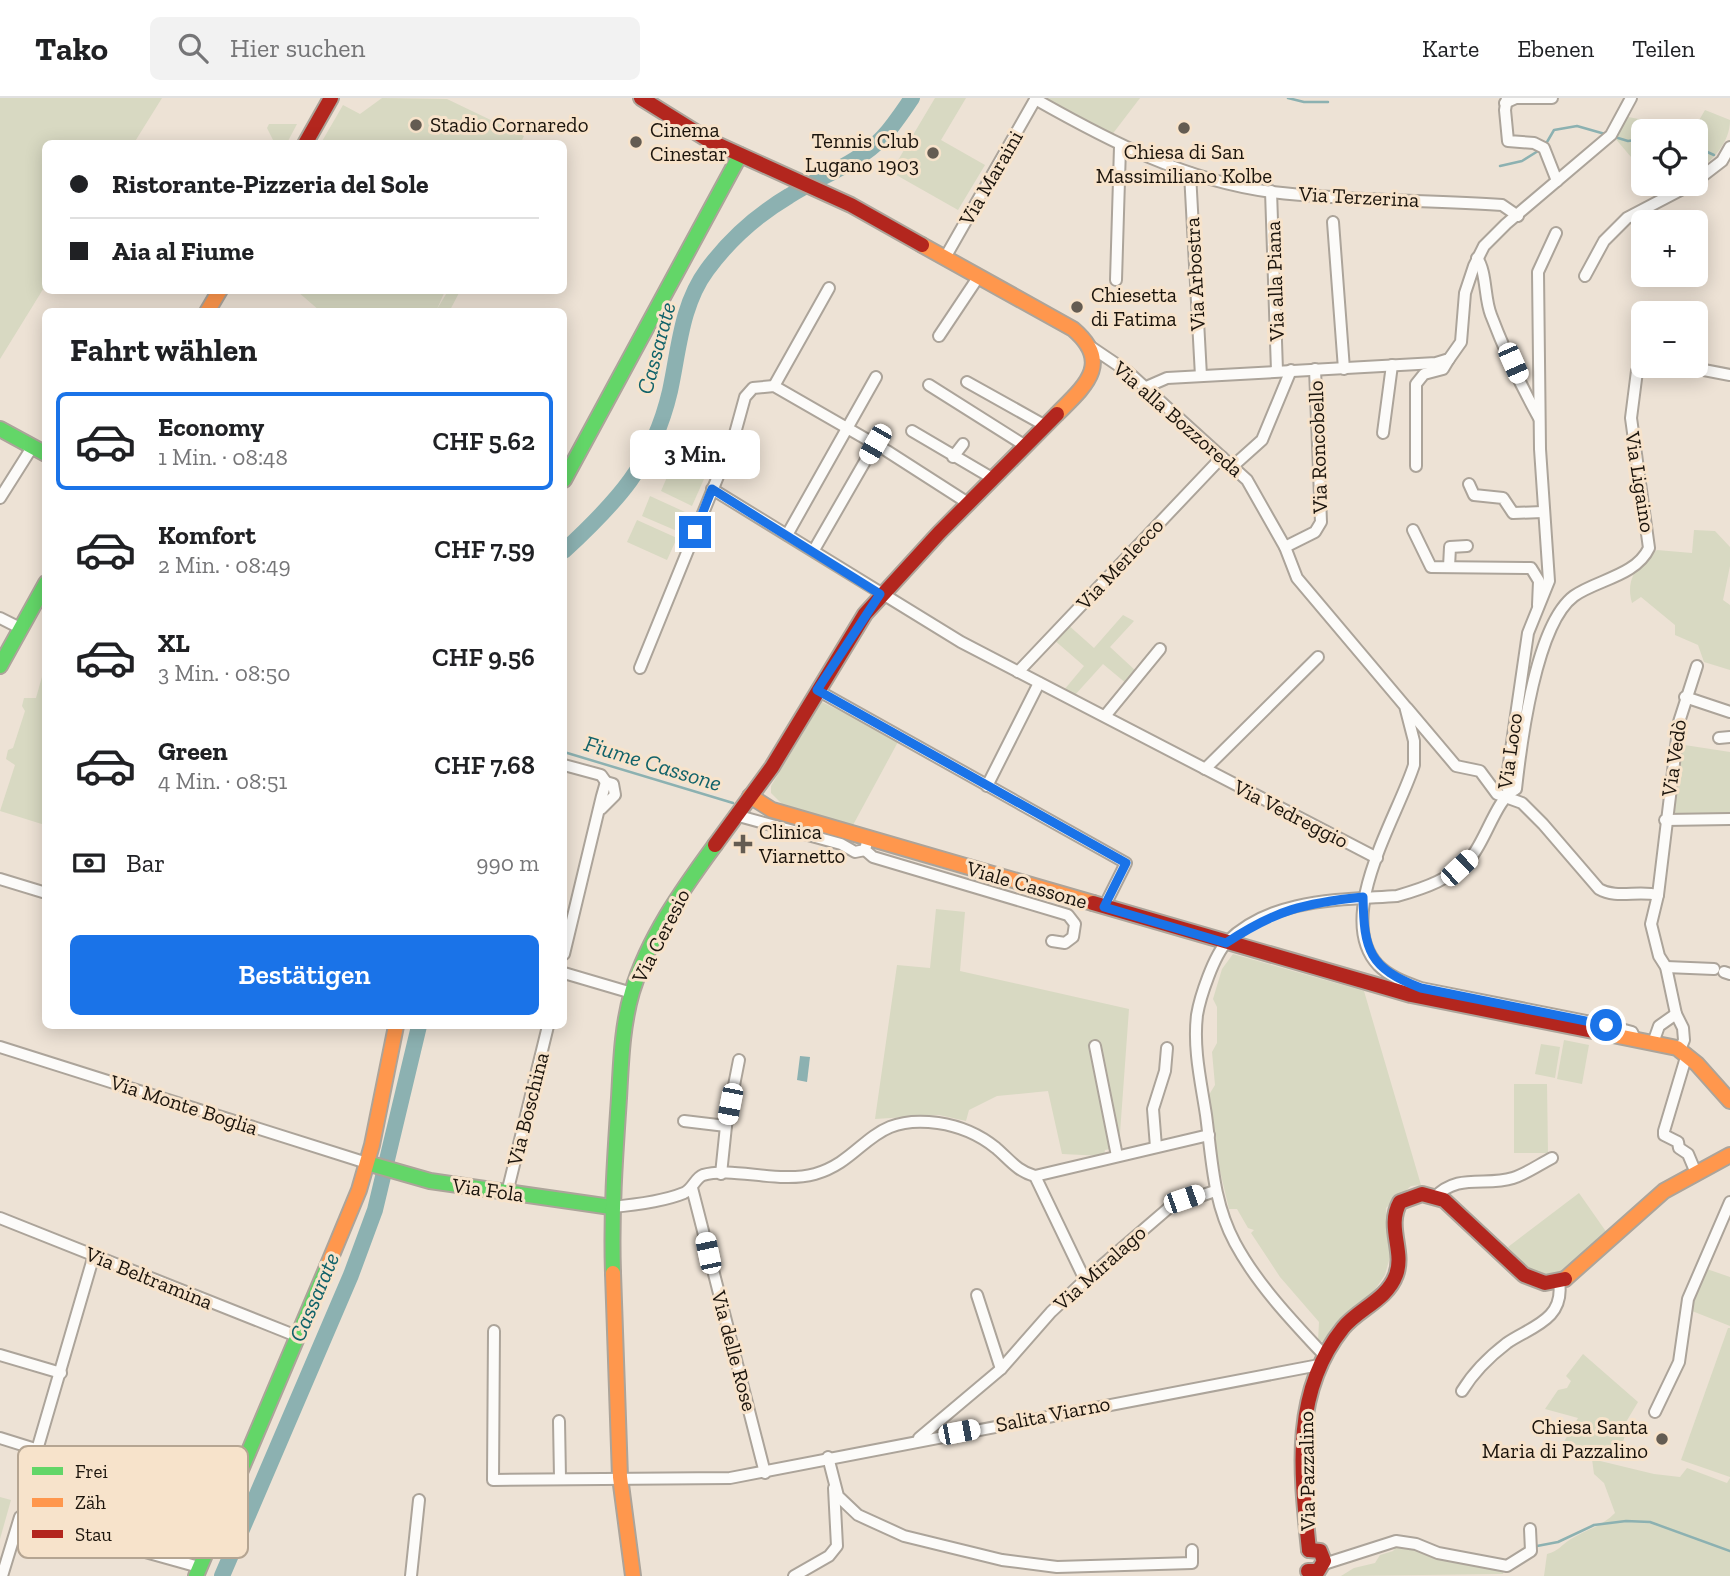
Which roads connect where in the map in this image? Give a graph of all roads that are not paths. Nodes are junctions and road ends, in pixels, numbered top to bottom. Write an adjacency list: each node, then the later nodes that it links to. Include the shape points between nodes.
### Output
1 (330, 98): 7 (main road)
2 (641, 98): 10 (main road, Via alla Bozzoreda)
3 (1552, 98): 6 (street)
4 (1631, 98): 13 (street, via 1611,135)
5 (1035, 99): 8 (street, Via Terzerina); 19 (street, Via Maraini)
6 (1506, 100): 13 (street, via 1508,141 1544,148)
7 (307, 140)
8 (1120, 147): 12 (street, Via Terzerina); 23 (street)
9 (1730, 147): 11 (street)
10 (740, 155): 19 (main road, Via alla Bozzoreda, via 828,193); 58 (main road)
11 (1708, 172)
12 (1190, 173): 14 (street, Via Terzerina); 37 (street, Via Arbostra)
13 (1557, 181): 16 (street)
14 (1271, 191): 16 (street, Via Terzerina, via 1502,205); 33 (street, Via alla Piana)
15 (1669, 196): 22 (street, via 1628,218 1604,242)
16 (1518, 216): 20 (street, via 1489,240)
17 (1333, 222): 31 (street)
18 (1556, 233): 44 (street, Via Loco, via 1538,272)
19 (946, 256): 21 (main road, Via alla Bozzoreda)
20 (1477, 258): 27 (street, via 1465,293 1461,342); 44 (street, Via Loco, via 1491,317)
21 (979, 276): 25 (street); 26 (main road, Via alla Bozzoreda, via 1073,329)
22 (1585, 276)
23 (1116, 280)
24 (829, 288): 42 (street)
25 (939, 336)
26 (1091, 347): 28 (street, Via alla Bozzoreda); 35 (main road)
27 (1449, 359): 29 (street); 57 (street, via 1446,367 1424,374 1416,384)
28 (1113, 362): 35 (street); 43 (street, Via alla Bozzoreda)
29 (1392, 365): 31 (street); 49 (street)
30 (1315, 369): 31 (street); 32 (street); 68 (street, Via Roncobello, via 1321,522 1315,532)
31 (1344, 369)
32 (1292, 370): 33 (street); 56 (street, Via alla Piana, via 1262,440)
33 (1277, 371): 37 (street)
34 (1708, 371): 36 (street)
35 (1093, 373): 45 (main road, Via Ceresio)
36 (1730, 375)
37 (1201, 376): 43 (street, via 1167,378)
38 (876, 377): 46 (street)
39 (1636, 378): 91 (street, Via Ligaino, via 1631,418 1649,548 1635,564 1577,594 1561,609 1530,695 1516,789)
40 (967, 382): 45 (street)
41 (929, 385): 52 (street)
42 (774, 386): 46 (street); 61 (street, via 748,391)
43 (1144, 388): 55 (street, Via alla Bozzoreda)
44 (1539, 418): 64 (street, Via Loco)
45 (1044, 425): 52 (main road, Via Ceresio)
46 (846, 428): 50 (street); 66 (street)
47 (912, 431): 54 (street)
48 (7, 433): 53 (main road); 62 (street, via 31,449)
49 (1383, 433)
50 (875, 444): 63 (street); 69 (street)
51 (963, 444): 54 (street)
52 (1024, 446): 59 (main road, Via Ceresio)
53 (42, 452)
54 (953, 457): 59 (street)
55 (1222, 457): 56 (street, Via alla Bozzoreda); 81 (street, Via Merlecco)
56 (1233, 466): 68 (street, Via alla Bozzoreda, via 1252,486)
57 (1416, 466)
58 (567, 474)
59 (992, 478): 63 (main road, Via Ceresio)
60 (1469, 484): 64 (street, via 1474,495 1503,498 1513,513)
61 (712, 489): 66 (street, Via Vedreggio); 80 (street)
62 (0, 498)
63 (968, 503): 72 (main road, Via Ceresio)
64 (1543, 512): 73 (street, Via Loco, via 1549,581)
65 (1413, 530): 70 (street, Via Loco, via 1431,567)
66 (787, 535): 69 (street, Via Vedreggio)
67 (1467, 546): 70 (street, via 1450,547)
68 (1284, 547): 85 (street, Via alla Bozzoreda, via 1297,578)
69 (814, 550): 72 (street, Via Vedreggio)
70 (1449, 566): 73 (street, Via Loco, via 1531,568 1539,580)
71 (42, 590): 75 (main road)
72 (880, 594): 81 (street, Via Vedreggio); 83 (main road, Via Ceresio)
73 (1538, 604): 91 (street, Via Loco, via 1523,658)
74 (0, 618): 75 (street)
75 (20, 628): 78 (main road)
76 (1160, 649): 87 (street)
77 (1318, 657): 89 (street, Via Vedreggio)
78 (0, 666)
79 (1697, 666): 84 (street, Via Vedò)
80 (640, 668)
81 (1018, 672): 82 (street, Via Vedreggio)
82 (1040, 683): 87 (street, Via Vedreggio); 90 (street)
83 (817, 690): 90 (street); 92 (main road, Via Ceresio)
84 (1685, 697): 86 (street, Via Vedò); 95 (street, Via Vedò)
85 (1405, 706): 91 (street, via 1456,766 1480,771 1497,794); 97 (street, Via alla Bozzoreda, via 1415,765)
86 (1730, 712)
87 (1105, 716): 89 (street, Via Vedreggio)
88 (567, 766): 104 (street, via 601,775 616,788 601,809)
89 (1205, 769): 97 (street, Via Vedreggio)
90 (987, 786): 102 (street, via 1126,863)
91 (1507, 795): 100 (street, via 1529,810 1599,890 1609,895); 101 (street, Via Loco, via 1472,856 1447,877 1397,896)
92 (751, 796): 93 (main road, Via Ceresio); 96 (main road, Viale Cassone, via 772,810)
93 (736, 815): 96 (street, Viale Cassone, via 855,852); 109 (main road, Via Ceresio, via 676,899)
94 (1730, 819): 95 (street, Via Vedò)
95 (1665, 820): 100 (street, Via Vedò)
96 (867, 844): 102 (main road, Viale Cassone); 103 (street, Viale Cassone, via 873,857 1068,915 1075,924 1073,937 1065,943)
97 (1377, 858): 101 (street, Via alla Bozzoreda)
98 (0, 879): 99 (street)
99 (42, 892)
100 (1658, 895): 106 (street, Via Vedò, via 1651,932)
101 (1363, 897): 105 (street, Via Loco, via 1300,905 1270,916); 113 (street, Via alla Bozzoreda, via 1366,944 1377,964 1395,978 1421,988 1606,1025 1632,1032)
102 (1104, 907): 105 (main road, Viale Cassone)
103 (1052, 941)
104 (567, 942)
105 (1226, 943): 113 (main road, Viale Cassone, via 1411,995); 123 (street, via 1197,1014 1197,1056)
106 (1666, 967): 107 (street); 110 (street, Via Vedò)
107 (1723, 972)
108 (567, 974): 109 (street)
109 (632, 993): 137 (main road, Via Ceresio, via 623,1040)
110 (1676, 1014): 114 (street, via 1659,1026); 118 (street, Via Vedò)
111 (395, 1029): 128 (main road)
112 (547, 1029): 134 (street, Via Boschina)
113 (1635, 1041): 114 (main road)
114 (1653, 1043): 118 (main road)
115 (1095, 1046): 126 (street)
116 (0, 1047): 128 (street, Via Monte Boglia)
117 (1167, 1048): 124 (street, via 1153,1109)
118 (1684, 1048): 120 (main road); 129 (street, via 1659,1128 1688,1154)
119 (738, 1060): 122 (street)
120 (1730, 1101)
121 (684, 1121): 122 (street)
122 (726, 1126): 130 (street)
123 (1209, 1135): 124 (street); 133 (street)
124 (1156, 1147): 126 (street)
125 (1730, 1154): 129 (main road)
126 (1117, 1156): 131 (street)
127 (1552, 1158): 135 (street, via 1511,1179 1461,1182)
128 (371, 1164): 134 (main road, Via Fola, via 430,1181); 144 (main road)
129 (1696, 1173): 141 (main road, via 1655,1198)
130 (721, 1174): 131 (street, via 811,1175 838,1165 879,1132 921,1122 963,1129); 132 (street, via 703,1175)
131 (1034, 1176): 140 (street)
132 (692, 1188): 137 (street, via 666,1198); 158 (street, Via delle Rose)
133 (1215, 1191): 140 (street, Via Miralago, via 1171,1206); 146 (street, via 1245,1260)
134 (508, 1193): 137 (main road, Via Fola)
135 (1434, 1198): 141 (main road, via 1465,1217 1523,1277 1541,1284); 146 (main road, Via Pazzalino, via 1416,1194 1397,1206 1392,1219 1396,1276 1345,1325)
136 (1730, 1202): 150 (street, via 1688,1299 1681,1357)
137 (611, 1207): 160 (main road, Via Ceresio)
138 (0, 1218): 139 (street, Via Beltramina)
139 (94, 1255): 144 (street, Via Beltramina); 148 (street)
140 (1085, 1280): 147 (street, Via Miralago)
141 (1559, 1282): 149 (street, via 1555,1306 1540,1326 1501,1348)
142 (977, 1295): 147 (street)
143 (494, 1331): 161 (street, via 493,1480)
144 (299, 1337): 156 (main road)
145 (0, 1355): 148 (street)
146 (1321, 1360): 153 (street, Salita Viarno); 167 (main road, Via Pazzalino, via 1307,1394 1302,1424 1309,1550 1301,1560)
147 (1001, 1368): 153 (street, Via Miralago)
148 (61, 1373): 155 (street)
149 (1462, 1391)
150 (1655, 1412)
151 (559, 1422): 161 (street)
152 (0, 1438): 154 (street)
153 (917, 1440): 157 (street, Salita Viarno)
154 (25, 1446)
155 (38, 1446)
156 (248, 1455)
157 (828, 1457): 158 (street, Salita Viarno); 159 (street)
158 (765, 1473): 160 (street, Salita Viarno, via 713,1479)
159 (833, 1475): 165 (street, via 838,1496 858,1515 904,1536 1002,1560 1057,1567 1192,1563); 172 (street, via 837,1546 829,1556)
160 (620, 1477): 161 (street); 171 (main road, Via Ceresio)
161 (560, 1478)
162 (419, 1500): 170 (street)
163 (18, 1524): 169 (street)
164 (1530, 1529): 167 (street, via 1531,1552 1507,1566 1396,1541)
165 (1192, 1550)
166 (152, 1558): 168 (street)
167 (1316, 1571)
168 (197, 1572)
169 (2, 1576)
170 (411, 1576)
171 (633, 1576)
172 (794, 1576)

